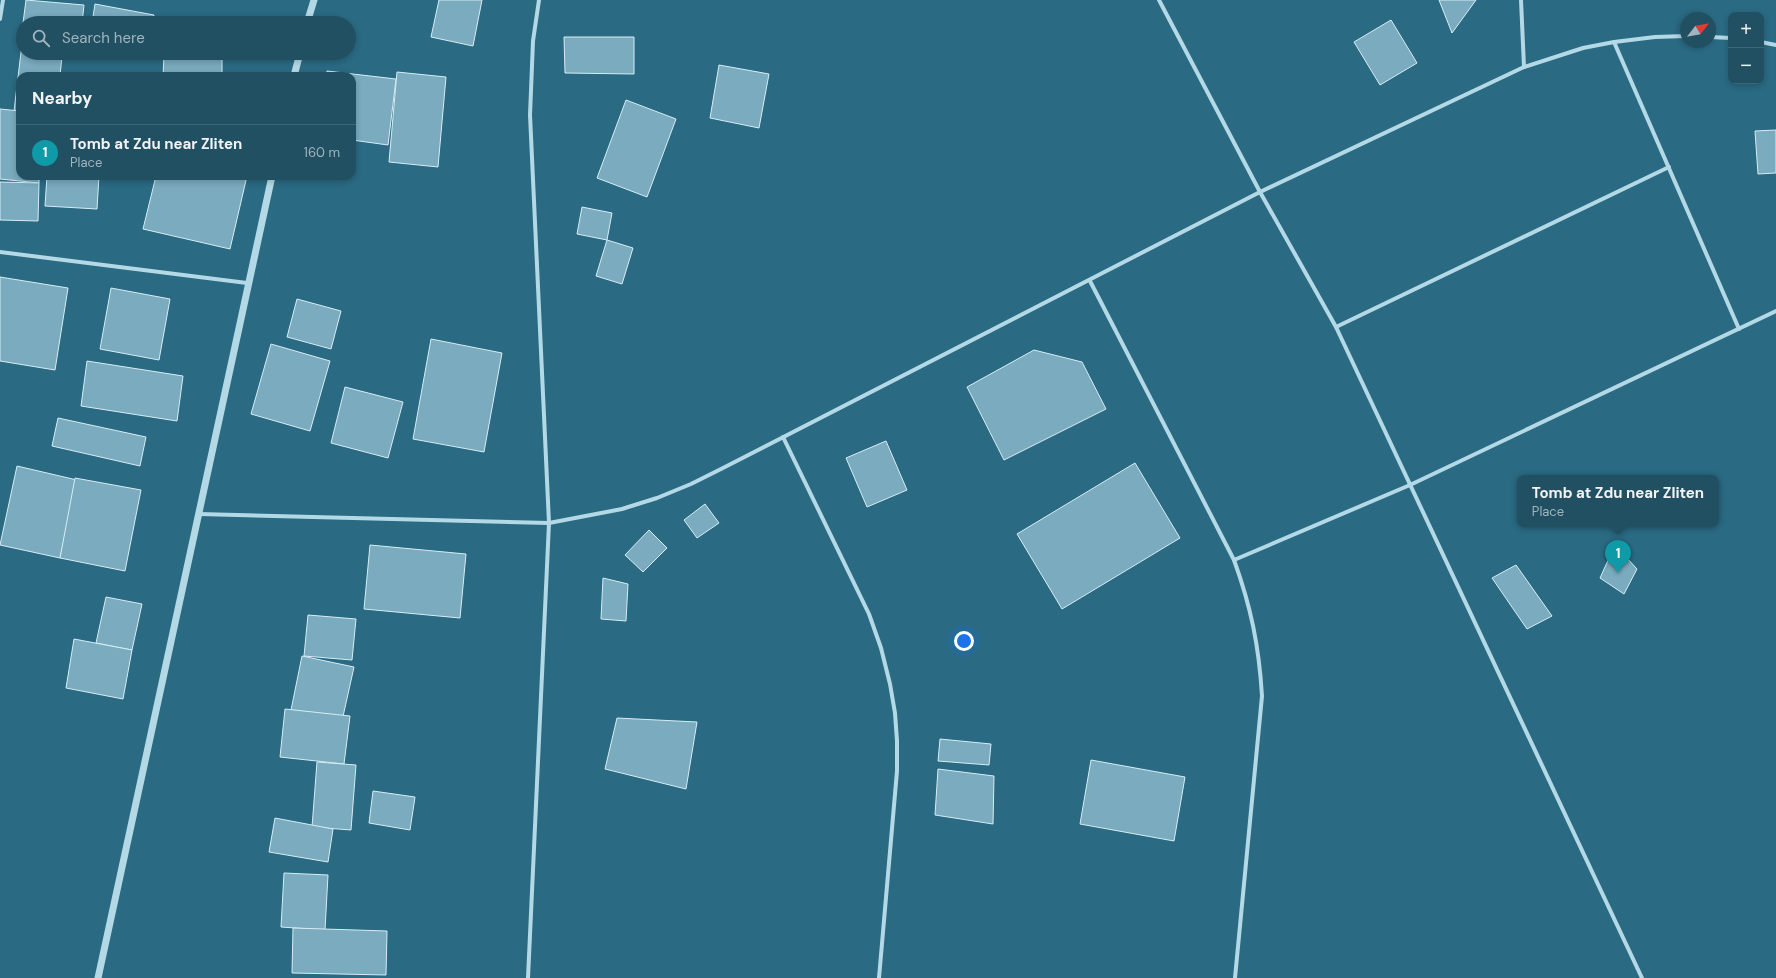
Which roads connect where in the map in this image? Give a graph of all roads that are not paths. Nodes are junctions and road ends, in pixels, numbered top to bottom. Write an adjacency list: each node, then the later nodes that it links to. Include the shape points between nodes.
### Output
1 (3, 0): 7 (street)
2 (314, 0): 6 (street)
3 (539, 0): 29 (street, via 533,41 530,115)
4 (1158, 0): 19 (street)
5 (1521, 0): 15 (street)
6 (309, 16)
7 (0, 19)
8 (1680, 36): 11 (street)
9 (1716, 37): 10 (street)
10 (1728, 38)
11 (1614, 42): 15 (street, via 1576,50); 17 (street)
12 (1764, 43): 13 (street)
13 (1776, 45)
14 (298, 60): 16 (street)
15 (1524, 67): 19 (street)
16 (295, 72)
17 (1668, 166): 24 (street); 25 (street)
18 (271, 180): 22 (street)
19 (1260, 192): 21 (street); 24 (street)
20 (0, 252): 22 (street)
21 (1090, 281): 26 (street); 30 (street)
22 (247, 283): 28 (street)
23 (1776, 311): 25 (street)
24 (1336, 327): 27 (street)
25 (1739, 329): 27 (street)
26 (783, 437): 29 (street, via 691,484 657,498 622,509); 33 (street, via 869,614 890,684 897,742 897,771)
27 (1410, 485): 30 (street); 35 (street)
28 (199, 514): 29 (street); 31 (street)
29 (549, 522): 32 (street)
30 (1234, 560): 34 (street, via 1255,629 1262,696)
31 (98, 978)
32 (528, 978)
33 (880, 978)
34 (1235, 978)
35 (1642, 978)

